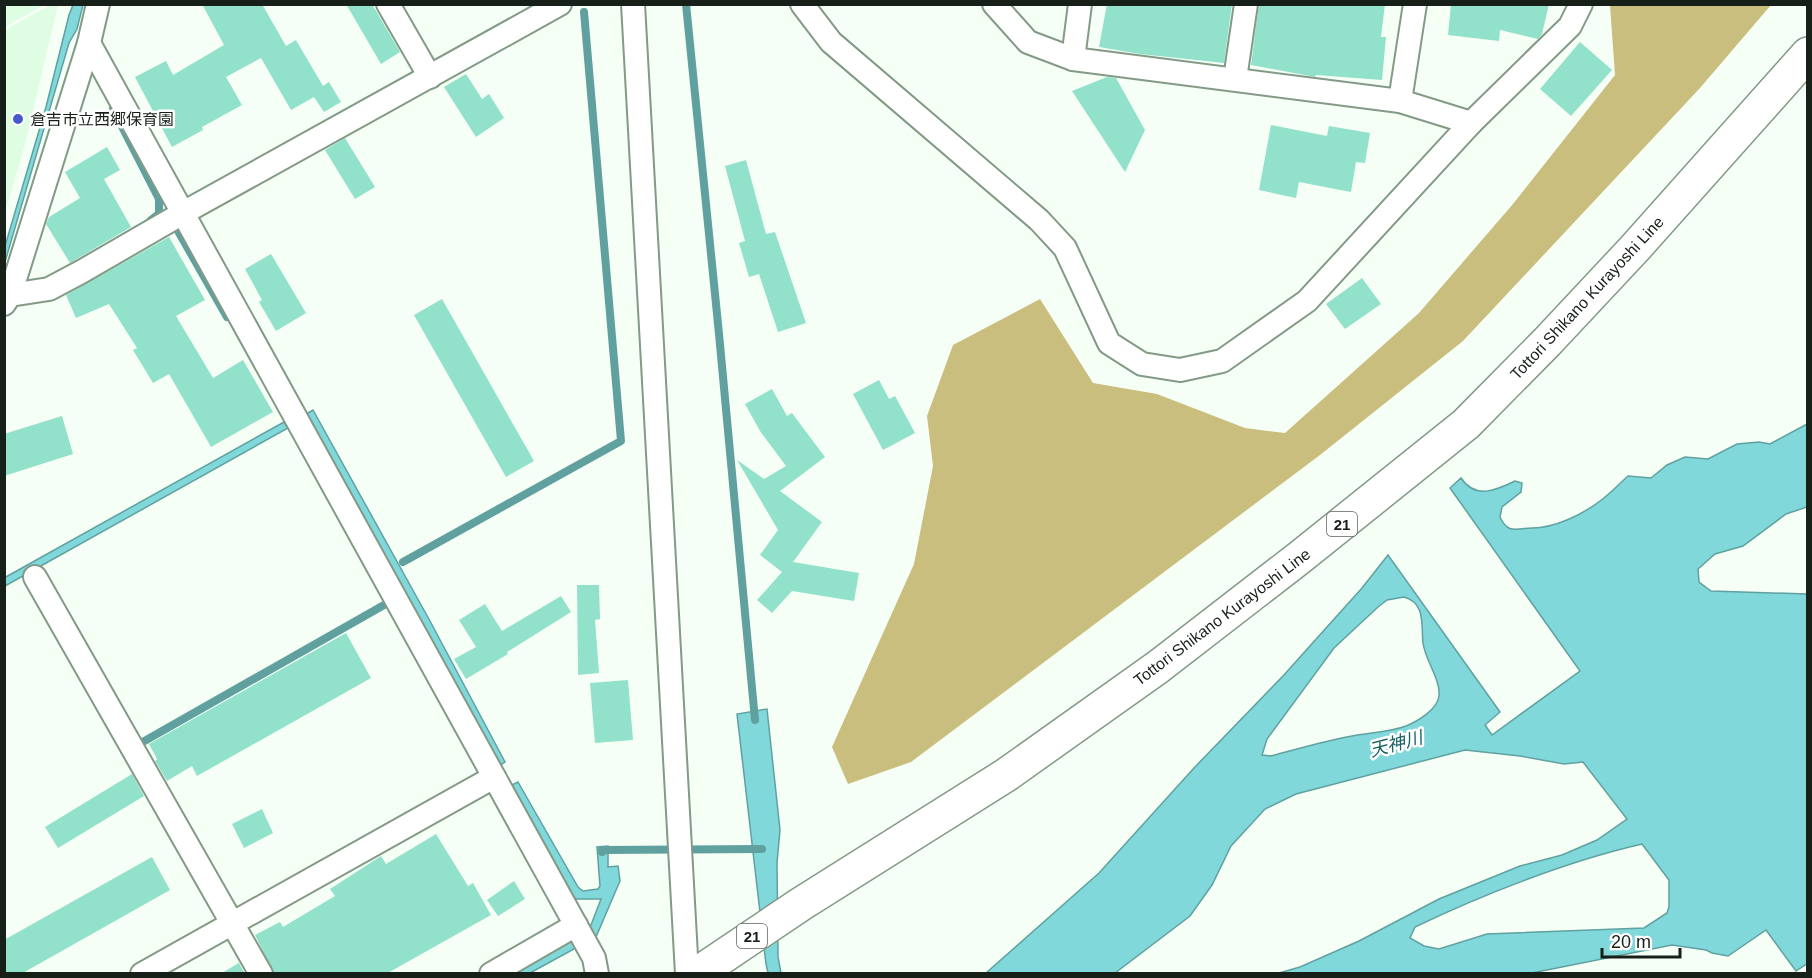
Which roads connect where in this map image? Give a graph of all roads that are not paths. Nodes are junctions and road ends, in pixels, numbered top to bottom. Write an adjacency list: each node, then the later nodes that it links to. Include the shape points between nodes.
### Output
1 (98, 4): 11 (street)
2 (388, 4): 14 (street)
3 (560, 4): 14 (street)
4 (633, 4): 24 (street)
5 (802, 4): 17 (street, via 831,42 1039,220 1065,248 1109,343 1142,364 1180,370 1222,361 1307,301)
6 (994, 4): 13 (street, via 1028,42)
7 (1080, 4): 13 (street)
8 (1246, 4): 15 (street)
9 (1415, 4): 16 (street)
10 (1581, 4): 17 (street, via 1570,26)
11 (89, 43): 18 (street); 19 (street)
12 (1808, 54): 24 (main road, Tottori Shikano Kurayoshi Line / 21, via 1635,248 1466,424 1158,667 1006,775)
13 (1073, 59): 15 (street)
14 (430, 77): 18 (street)
15 (1234, 79): 16 (street)
16 (1400, 101): 17 (street)
17 (1471, 123)
18 (183, 213): 19 (street, via 49,289); 21 (street)
19 (7, 299)
20 (35, 577): 22 (street)
21 (494, 777): 22 (street); 23 (street)
22 (231, 923): 25 (street); 26 (street)
23 (576, 925): 27 (street); 28 (street, via 594,958)
24 (696, 972)
25 (142, 974)
26 (261, 974)
27 (491, 974)
28 (597, 974)

